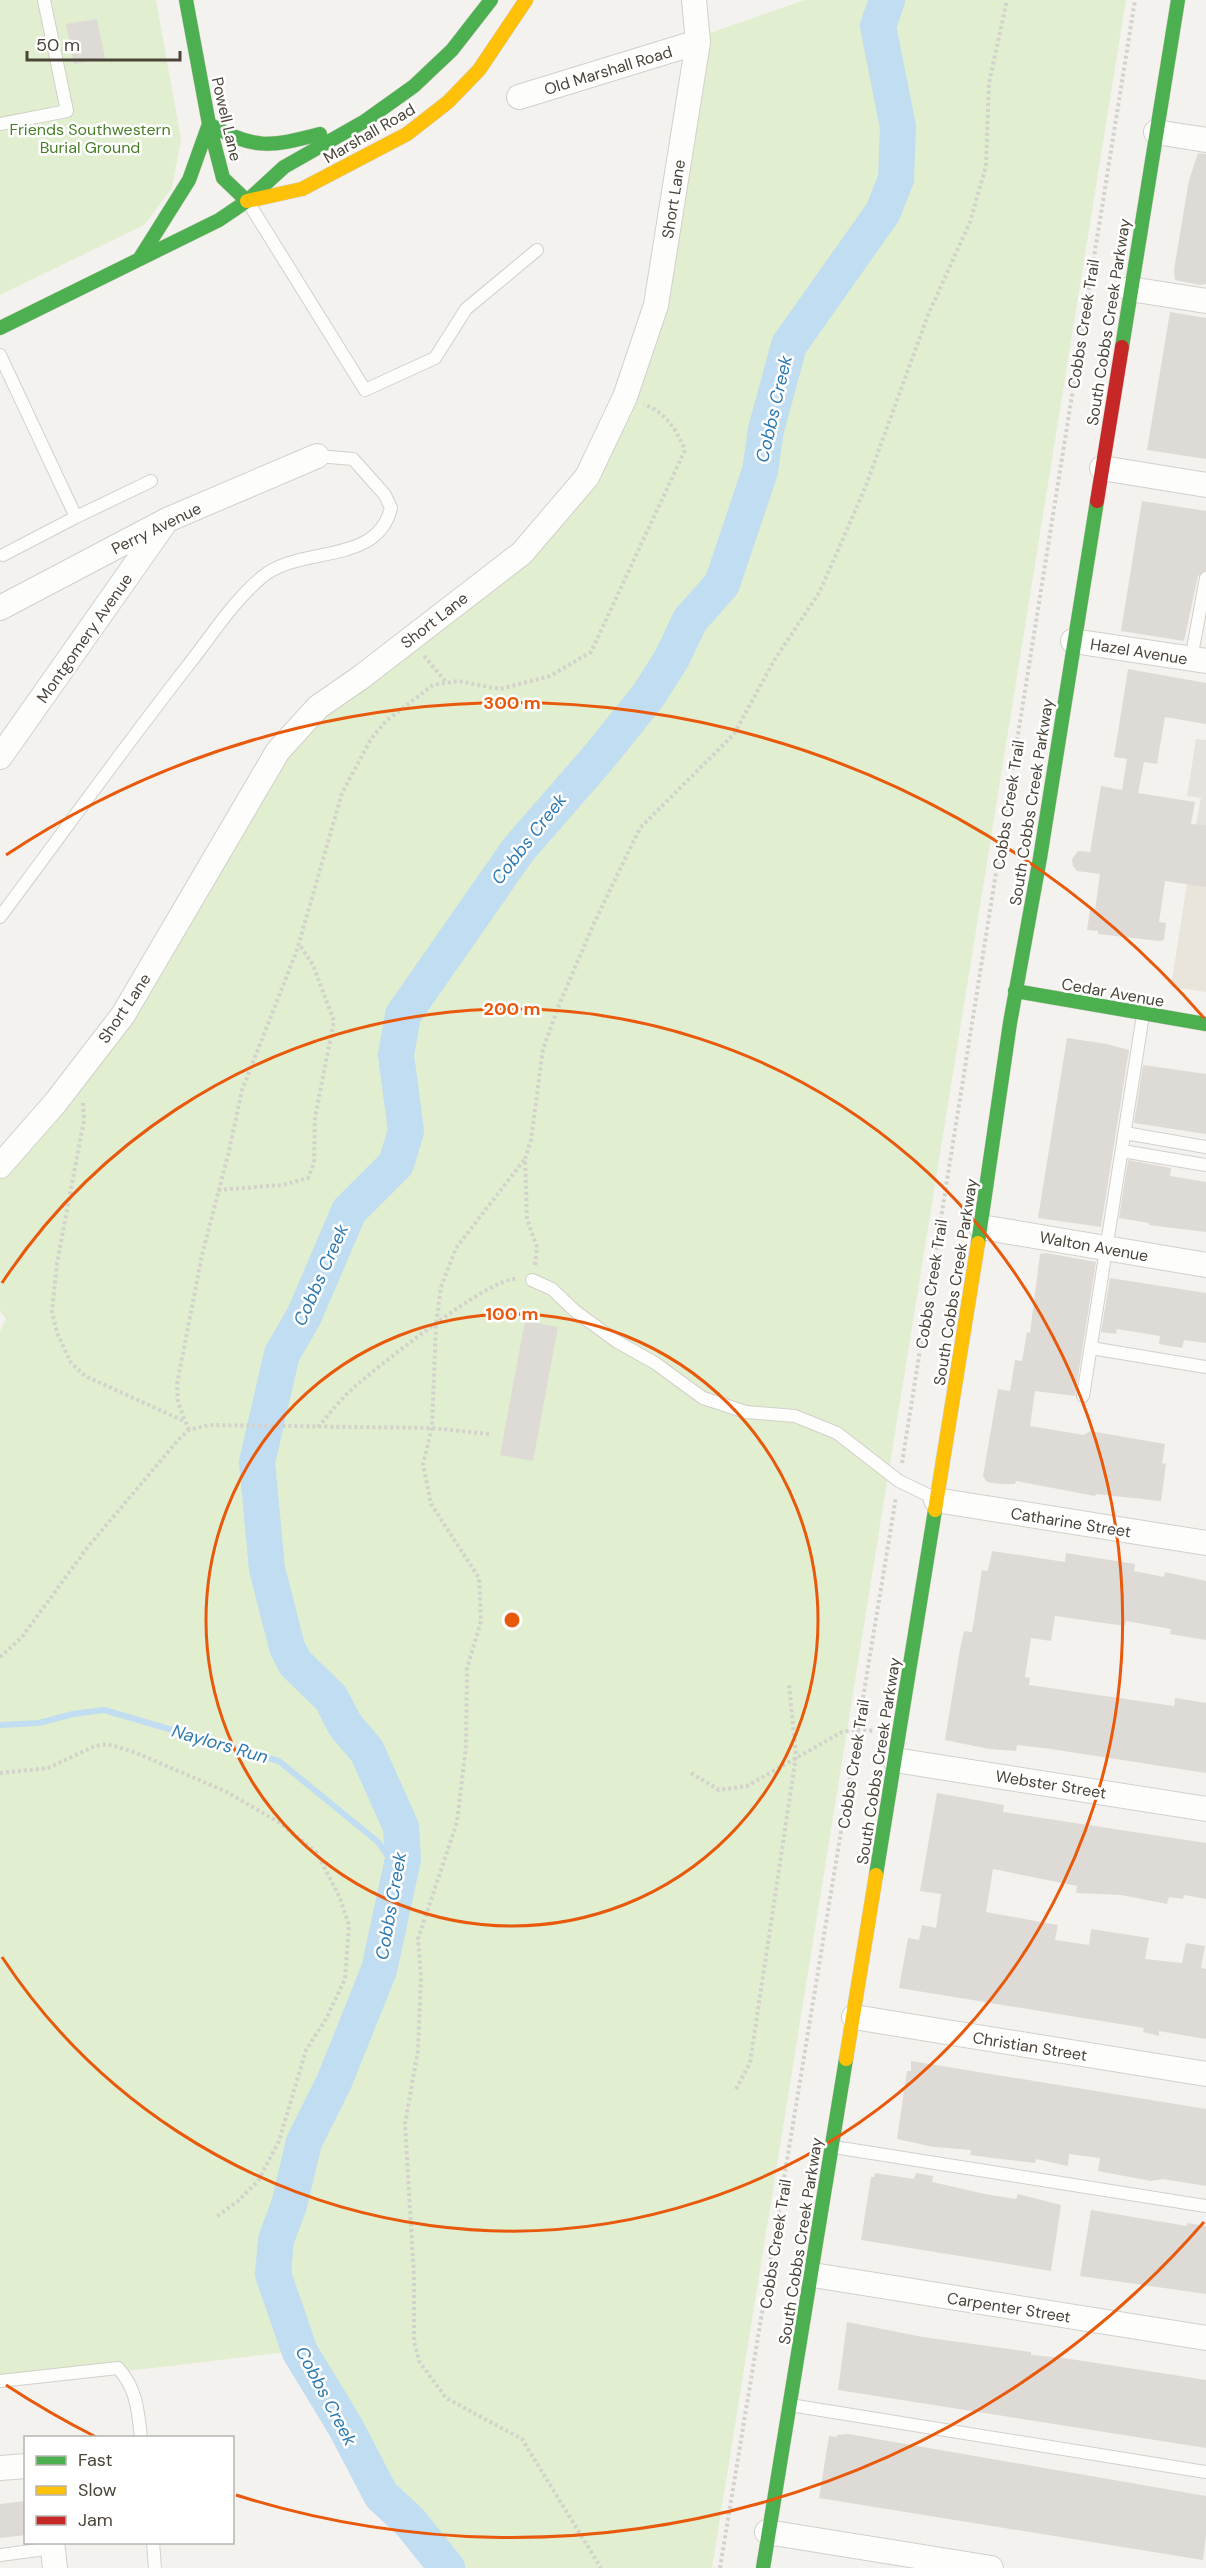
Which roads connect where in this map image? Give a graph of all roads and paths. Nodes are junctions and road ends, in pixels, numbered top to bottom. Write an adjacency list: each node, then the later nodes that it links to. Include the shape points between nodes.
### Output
1 (44, 0): 12 (lane, via 67,111)
2 (186, 0): 13 (main road, Powell Lane)
3 (491, 0): 11 (main road, Marshall Road, via 452,50 414,86)
4 (526, 0): 16 (main road, Marshall Road, via 479,70 448,102 407,134 302,189)
5 (694, 0): 9 (street, Short Lane)
6 (1007, 0): 47 (path, via 989,83 986,166 970,222 928,315 865,488 819,593 774,658 734,734 640,828 590,933 543,1049)
7 (1135, 0): 65 (path, Cobbs Creek Trail)
8 (1178, 0): 14 (main road, South Cobbs Creek Parkway)
9 (698, 42): 10 (street, Old Marshall Road); 23 (street, Short Lane, via 656,305)
10 (519, 97)
11 (365, 121): 13 (main road, via 278,145 239,141); 16 (main road, Marshall Road, via 284,166)
12 (0, 124)
13 (209, 124): 16 (main road, Powell Lane, via 223,178); 18 (main road, via 189,180)
14 (1155, 132): 15 (street); 19 (main road, South Cobbs Creek Parkway)
15 (1206, 140)
16 (247, 201): 17 (lane, via 365,390 435,358 466,309); 18 (main road, Marshall Road, via 219,220)
17 (537, 250)
18 (139, 260): 21 (main road, Marshall Road)
19 (1130, 289): 20 (street); 25 (main road, South Cobbs Creek Parkway)
20 (1206, 301)
21 (0, 328)
22 (0, 355): 28 (lane)
23 (625, 397): 33 (street, Short Lane, via 587,477 522,553); 36 (path, via 655,408 675,427 685,450 591,652 550,676 500,689 458,681)
24 (317, 456): 29 (street, Perry Avenue); 38 (lane, via 352,459 385,495 392,508 382,530 361,544 287,564 256,583 171,688)
25 (1102, 468): 27 (street); 34 (main road, South Cobbs Creek Parkway)
26 (151, 481): 28 (lane)
27 (1206, 484)
28 (76, 517): 30 (lane)
29 (167, 520): 32 (street, Perry Avenue); 37 (street, Montgomery Avenue)
30 (3, 555)
31 (1206, 578): 35 (lane)
32 (0, 608)
33 (410, 638): 36 (path); 43 (street, Short Lane, via 318,707 278,752 123,1015)
34 (1073, 640): 35 (street, Hazel Avenue); 40 (main road, South Cobbs Creek Parkway)
35 (1199, 660)
36 (447, 683): 39 (path, via 433,685 386,721 371,739 338,803)
37 (0, 757)
38 (0, 917)
39 (299, 944): 50 (path, via 242,1090); 50 (path, via 313,965 334,1021 315,1117 314,1163 308,1178 283,1185)
40 (1015, 991): 41 (main road, Cedar Avenue); 51 (main road, South Cobbs Creek Parkway)
41 (1143, 1014): 42 (main road, Cedar Avenue); 44 (lane)
42 (1206, 1024)
43 (76, 1075): 49 (street, Short Lane); 60 (path, via 84,1120 57,1263 52,1312 57,1333 71,1363 85,1376)
44 (1125, 1133): 45 (lane); 46 (lane)
45 (1206, 1147)
46 (1122, 1151): 48 (lane); 53 (lane)
47 (525, 1159): 52 (path, via 527,1219); 56 (path, via 456,1248 441,1287)
48 (1206, 1165)
49 (0, 1166)
50 (218, 1190): 60 (path, via 177,1384)
51 (981, 1227): 53 (street, Walton Avenue); 66 (main road, South Cobbs Creek Parkway)
52 (537, 1247)
53 (1107, 1249): 54 (street, Walton Avenue); 57 (lane)
54 (1206, 1265)
55 (532, 1280): 56 (path, via 508,1278); 65 (lane, via 552,1289 616,1341 704,1398 746,1412 795,1416 837,1433)
56 (436, 1324): 61 (path, via 357,1384); 62 (path)
57 (1091, 1348): 58 (lane); 59 (lane)
58 (1206, 1367)
59 (1083, 1396)
60 (185, 1422): 63 (path)
61 (318, 1427): 62 (path); 63 (path, via 209,1425)
62 (432, 1428): 64 (path); 96 (path, via 423,1464 431,1504 479,1578 481,1621 467,1668 466,1746 457,1822 418,1939 418,2050 405,2124 414,2342 419,2361 446,2398 522,2439)
63 (189, 1430): 68 (path, via 87,1548 22,1637)
64 (490, 1434)
65 (899, 1481): 66 (lane); 70 (path, Cobbs Creek Trail)
66 (936, 1500): 67 (street, Catharine Street); 71 (main road, South Cobbs Creek Parkway)
67 (1206, 1543)
68 (0, 1657)
69 (789, 1684): 72 (path)
70 (858, 1729): 71 (path); 72 (path, via 842,1732); 97 (path, Cobbs Creek Trail)
71 (899, 1734): 73 (main road, South Cobbs Creek Parkway)
72 (796, 1756): 75 (path, via 747,1786 719,1790); 79 (path, via 750,2062)
73 (895, 1760): 76 (street, Webster Street); 77 (main road, South Cobbs Creek Parkway)
74 (0, 1773): 82 (path, via 48,1768 95,1746 108,1744 135,1752 227,1792 280,1823 317,1852 340,1898 349,1925 345,1979 306,2050 279,2140 258,2181)
75 (692, 1773)
76 (1206, 1809)
77 (854, 2017): 78 (street, Christian Street); 80 (main road, South Cobbs Creek Parkway)
78 (1206, 2074)
79 (736, 2089)
80 (832, 2147): 81 (lane); 83 (main road, South Cobbs Creek Parkway)
81 (1206, 2206)
82 (215, 2218)
83 (813, 2275): 84 (street, Carpenter Street); 86 (main road, South Cobbs Creek Parkway)
84 (1206, 2338)
85 (0, 2381): 87 (lane, via 118,2368 136,2398)
86 (789, 2404): 90 (lane); 91 (main road, South Cobbs Creek Parkway)
87 (141, 2436)
88 (24, 2466): 89 (street)
89 (0, 2468)
90 (1206, 2472)
91 (767, 2532): 98 (main road, South Cobbs Creek Parkway); 99 (street)
92 (153, 2544): 95 (lane)
93 (54, 2553): 94 (lane)
94 (0, 2555)
95 (156, 2568)
96 (601, 2568)
97 (720, 2568)
98 (763, 2568)
99 (991, 2568)

